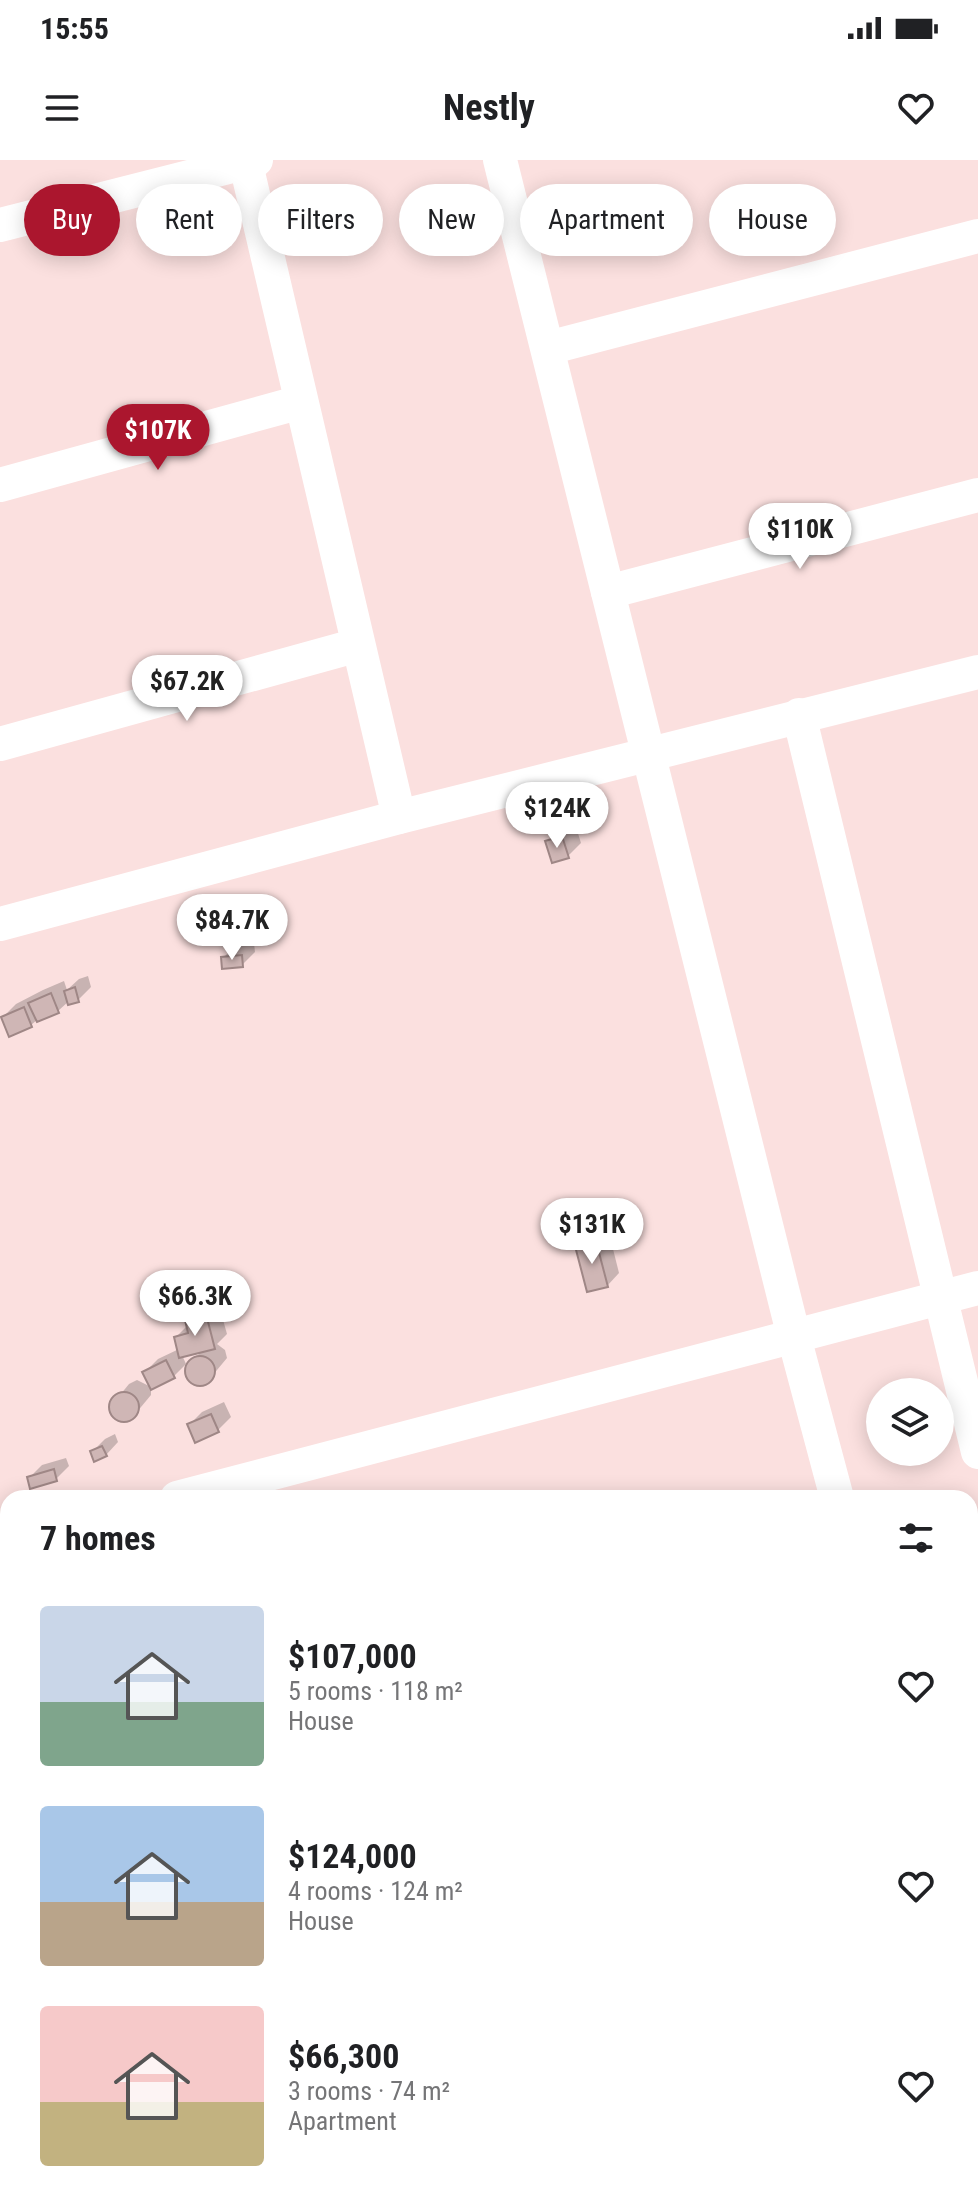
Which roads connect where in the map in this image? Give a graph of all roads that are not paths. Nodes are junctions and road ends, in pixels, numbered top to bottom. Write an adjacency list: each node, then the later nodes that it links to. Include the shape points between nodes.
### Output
1 (500, 160): 5 (street)
2 (249, 161): 3 (street); 6 (street)
3 (0, 223)
4 (978, 236): 5 (street)
5 (548, 348): 9 (street)
6 (301, 402): 7 (street); 10 (street)
7 (0, 485)
8 (978, 495): 9 (street)
9 (608, 592): 14 (street)
10 (358, 645): 13 (street); 15 (street)
11 (978, 672): 12 (street)
12 (799, 715): 14 (street); 18 (street)
13 (0, 744)
14 (649, 755): 15 (street); 19 (street)
15 (399, 817): 16 (street)
16 (0, 924)
17 (978, 1288): 18 (street)
18 (941, 1299): 19 (street); 20 (street)
19 (794, 1337): 21 (street); 23 (street)
20 (978, 1452)
21 (275, 1486): 22 (street)
22 (242, 1490)
23 (835, 1490)

